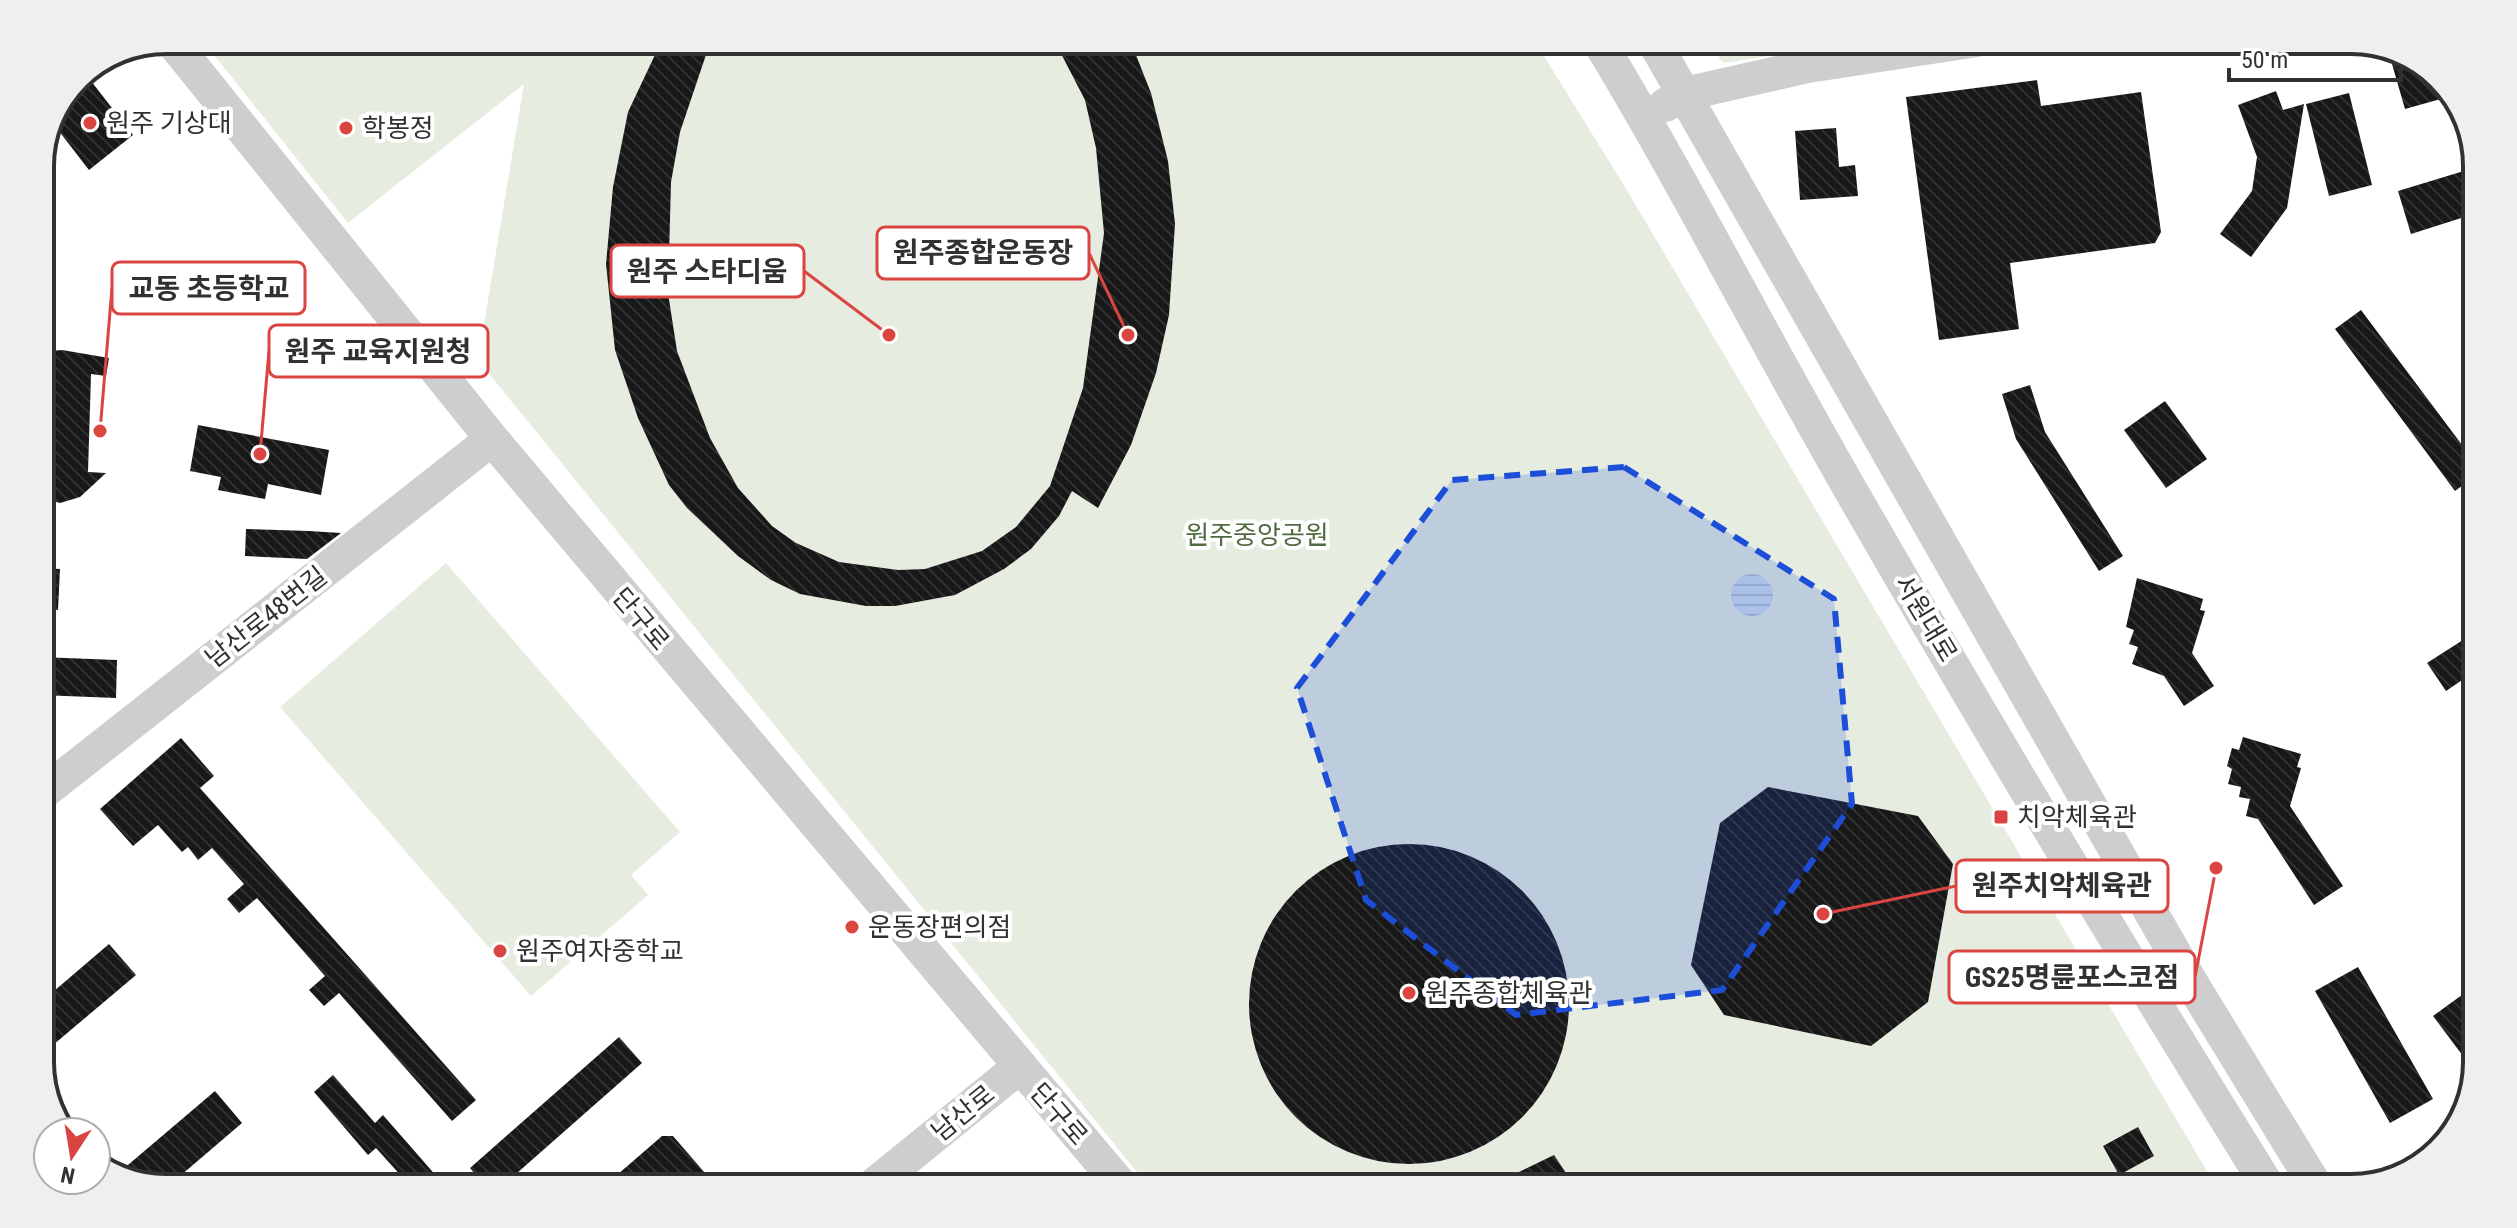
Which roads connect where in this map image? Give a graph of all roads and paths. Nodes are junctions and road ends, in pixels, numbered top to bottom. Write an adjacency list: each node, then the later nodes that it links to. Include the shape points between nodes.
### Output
1 (182, 54): 7 (street, 단구로)
2 (1606, 54): 6 (street, 서원대로)
3 (1661, 54): 5 (street, 서원대로)
4 (1886, 54): 5 (street)
5 (1684, 94): 6 (street); 8 (street, 서원대로)
6 (1644, 117): 9 (street, 서원대로)
7 (492, 439): 10 (street, 남산로48번길); 11 (street, 단구로)
8 (1983, 617): 9 (street); 15 (street, 서원대로, via 2192,984)
9 (1941, 643): 14 (street, 서원대로)
10 (54, 784)
11 (1018, 1068): 12 (street, 남산로); 13 (street, 단구로)
12 (887, 1174)
13 (1111, 1174)
14 (2260, 1174)
15 (2308, 1174)

